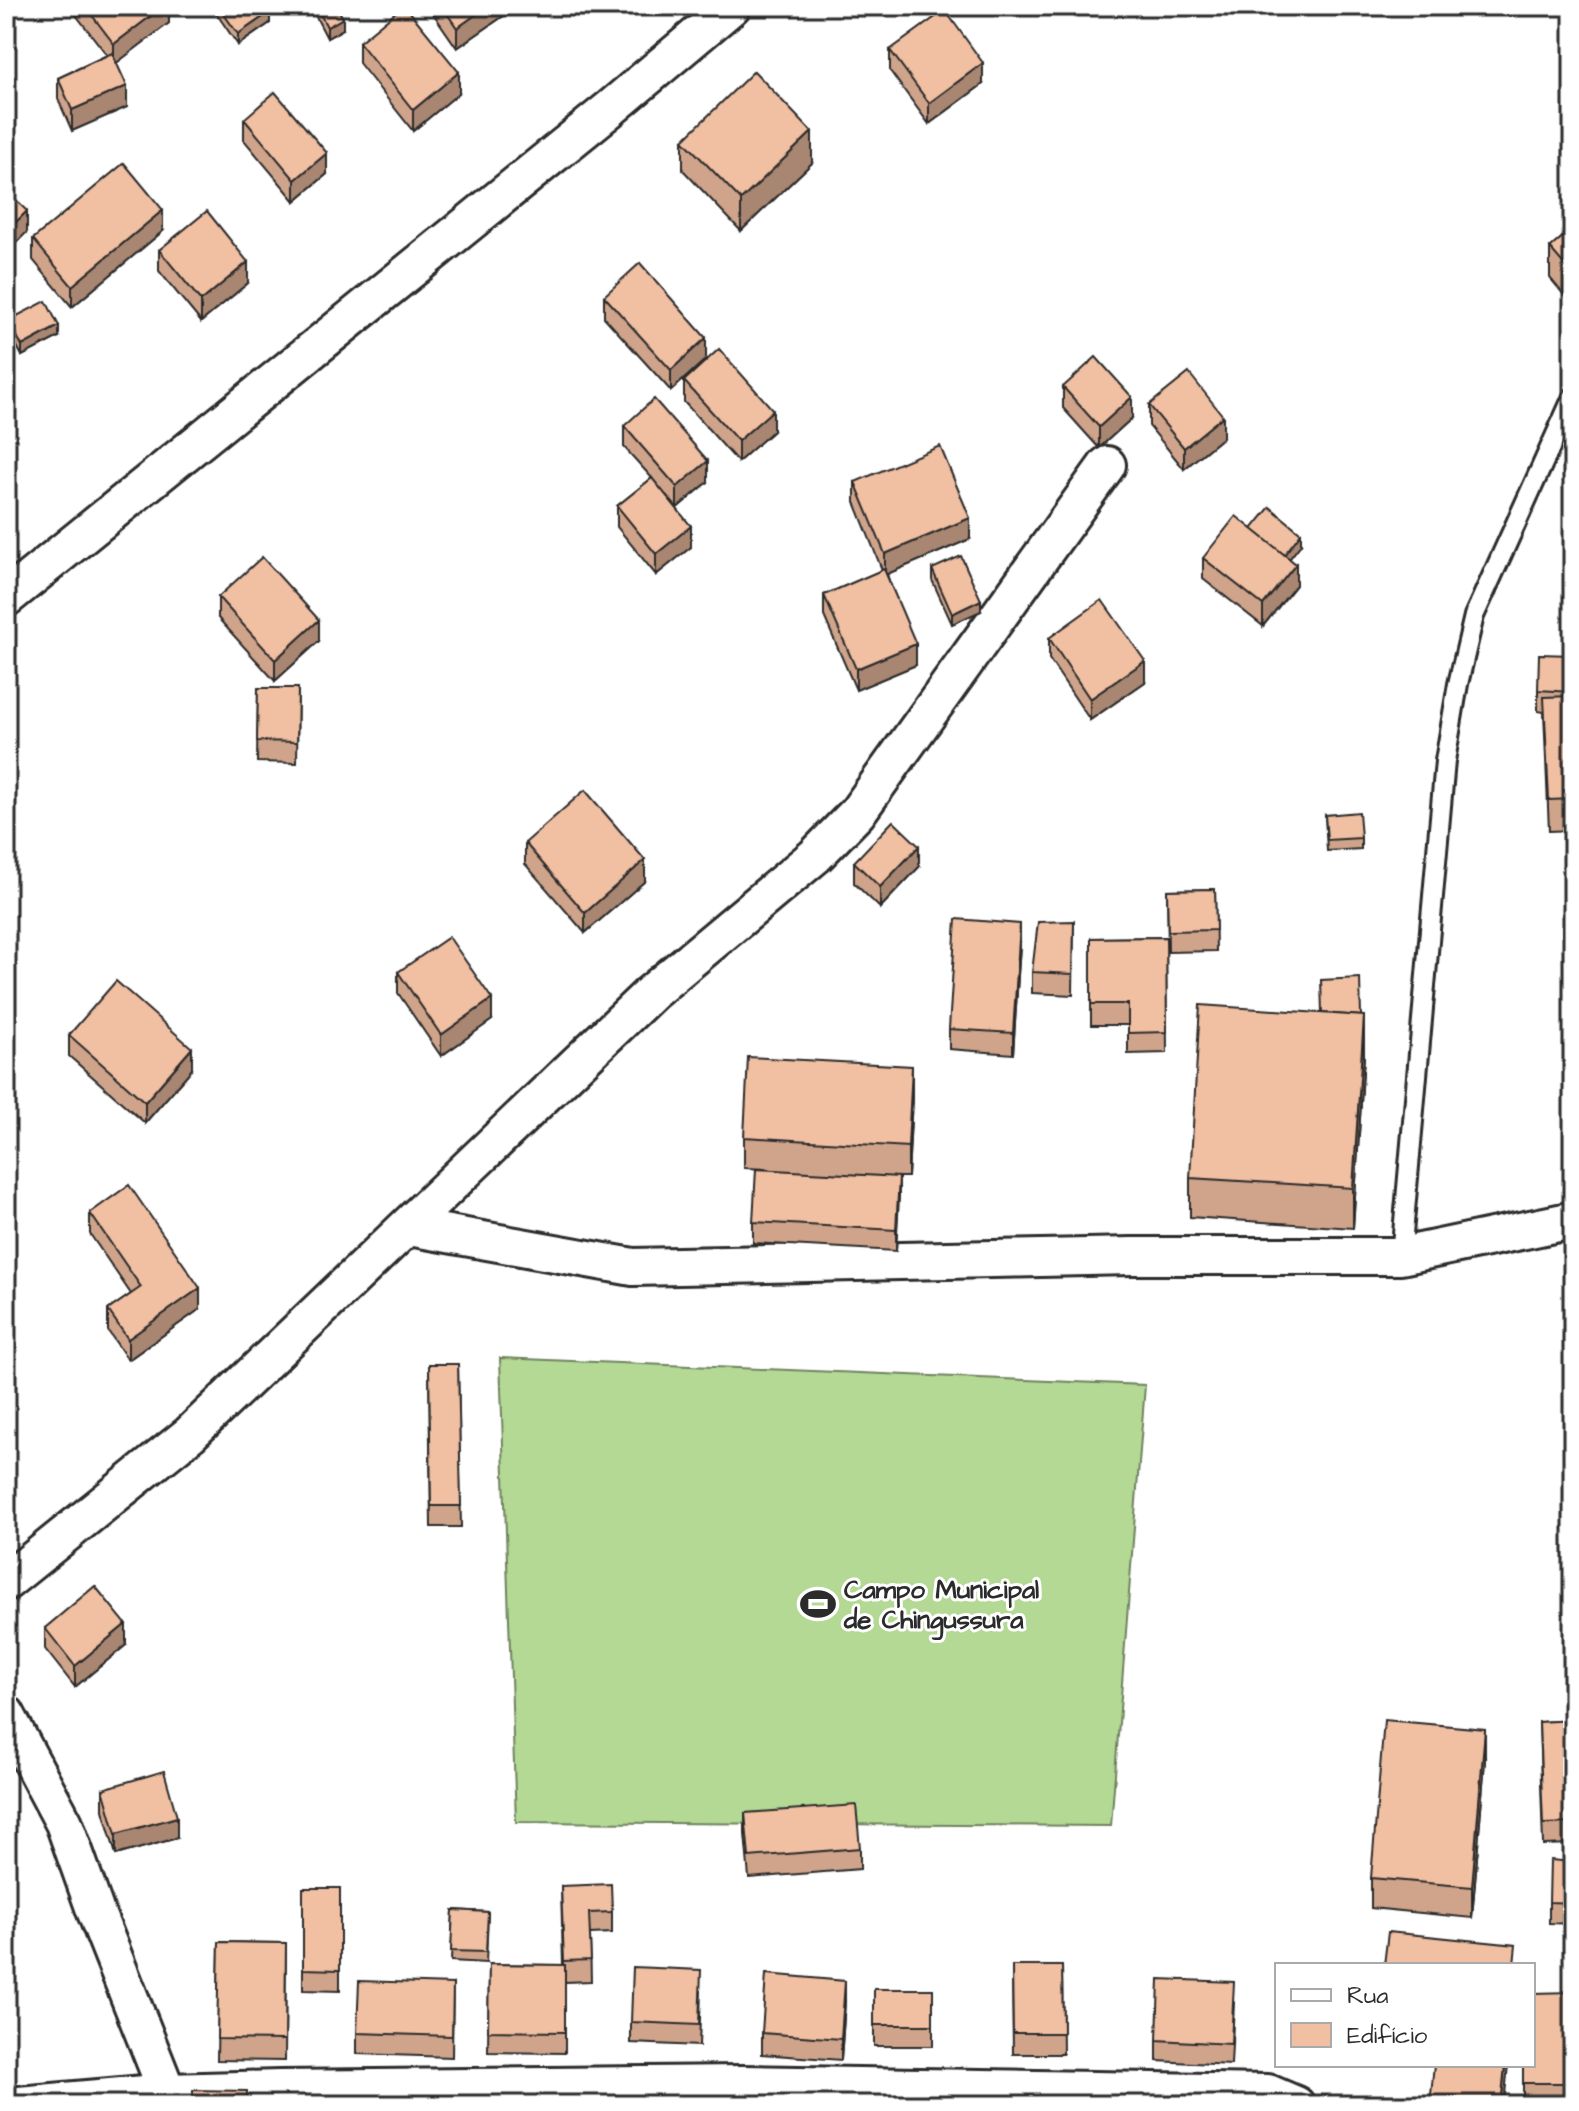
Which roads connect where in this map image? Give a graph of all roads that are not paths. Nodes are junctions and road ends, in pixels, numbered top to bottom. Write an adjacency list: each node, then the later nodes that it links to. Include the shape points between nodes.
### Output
1 (732, 6): 4 (street)
2 (1573, 397): 7 (lane, via 1474,616 1458,684 1445,761)
3 (1107, 465): 6 (street, via 857,813 815,856 651,993)
4 (6, 598)
5 (1573, 1220): 7 (street)
6 (409, 1227): 7 (street, via 633,1267 1116,1256); 8 (street, via 190,1434)
7 (1401, 1256)
8 (6, 1582)
9 (6, 1714): 10 (street, via 64,1823)
10 (166, 2099): 11 (street); 12 (street, via 742,2084 1268,2093)
11 (19, 2105)
12 (1296, 2105)

